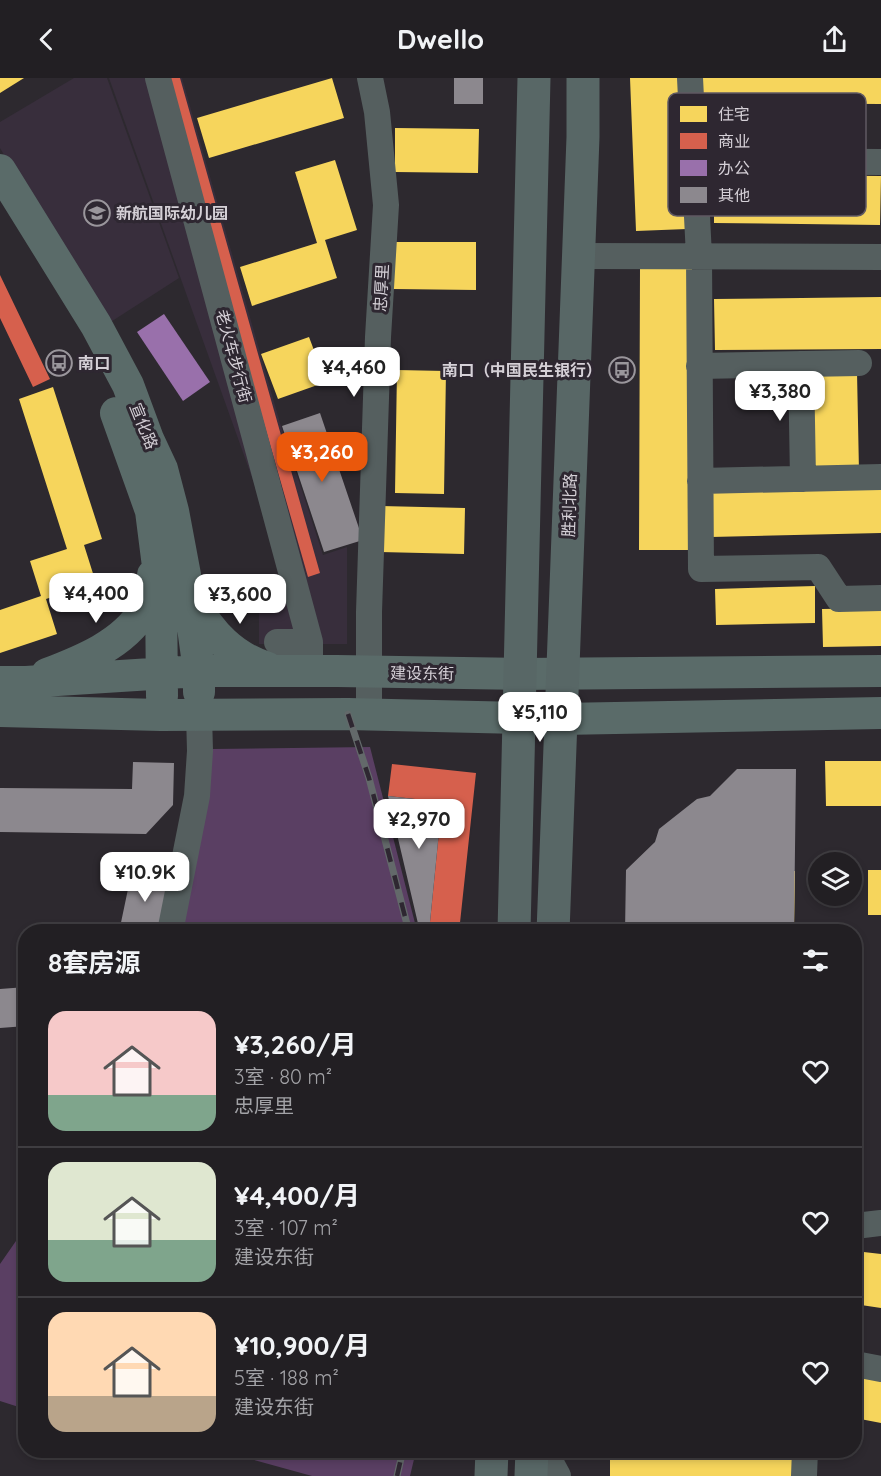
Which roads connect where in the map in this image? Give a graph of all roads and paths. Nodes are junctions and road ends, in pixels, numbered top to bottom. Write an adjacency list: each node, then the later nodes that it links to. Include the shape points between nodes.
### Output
1 (158, 78): 24 (street, 老火车步行街, via 182,162)
2 (370, 78): 27 (street, 忠厚里, via 386,205 377,361)
3 (534, 78): 28 (highway)
4 (583, 78): 12 (highway, 胜利北路)
5 (690, 78): 6 (street)
6 (691, 93)
7 (866, 162): 8 (street)
8 (881, 162)
9 (0, 170): 22 (main road, 宣化路, via 96,325 128,385 162,470)
10 (0, 206): 21 (main road, 宣化路, via 110,393 151,511)
11 (697, 216): 13 (street)
12 (578, 255): 13 (street); 29 (highway, 胜利北路)
13 (699, 256): 14 (street); 17 (street)
14 (881, 257)
15 (859, 363): 16 (street)
16 (801, 364): 17 (street); 19 (street)
17 (699, 366): 20 (street)
18 (881, 477): 19 (street)
19 (803, 478): 20 (street)
20 (700, 481): 23 (street, via 701,569 818,567 838,599)
21 (156, 554): 30 (main road, 宣化路, via 161,590); 31 (main road, via 151,591 132,626 111,644 69,666)
22 (189, 595): 24 (main road, via 205,623 238,655 261,665); 25 (main road, 宣化路)
23 (881, 598)
24 (294, 656): 25 (main road, 建设东街); 27 (main road, 建设东街)
25 (199, 671): 30 (main road, 建设东街); 34 (main road, 宣化路)
26 (881, 671): 29 (main road, 建设东街)
27 (369, 672): 28 (main road, 建设东街); 36 (street, 忠厚里)
28 (520, 674): 29 (main road, 建设东街); 37 (highway)
29 (563, 674): 38 (highway, 胜利北路)
30 (162, 675): 31 (main road, 建设东街); 35 (main road, 宣化路)
31 (13, 682)
32 (0, 711): 35 (main road)
33 (881, 713): 38 (main road)
34 (199, 714): 35 (main road); 36 (main road); 39 (street, via 197,796)
35 (161, 715)
36 (369, 716): 37 (main road)
37 (519, 718): 38 (main road); 40 (highway)
38 (561, 719): 41 (highway, 胜利北路)
39 (172, 924)
40 (514, 924)
41 (553, 924)
42 (881, 1222): 43 (street)
43 (862, 1225)
44 (862, 1365): 45 (street)
45 (881, 1369)
46 (492, 1458): 50 (highway)
47 (532, 1458): 51 (highway)
48 (548, 1458): 52 (street)
49 (805, 1458): 53 (street)
50 (491, 1476)
51 (531, 1476)
52 (558, 1476)
53 (804, 1476)

